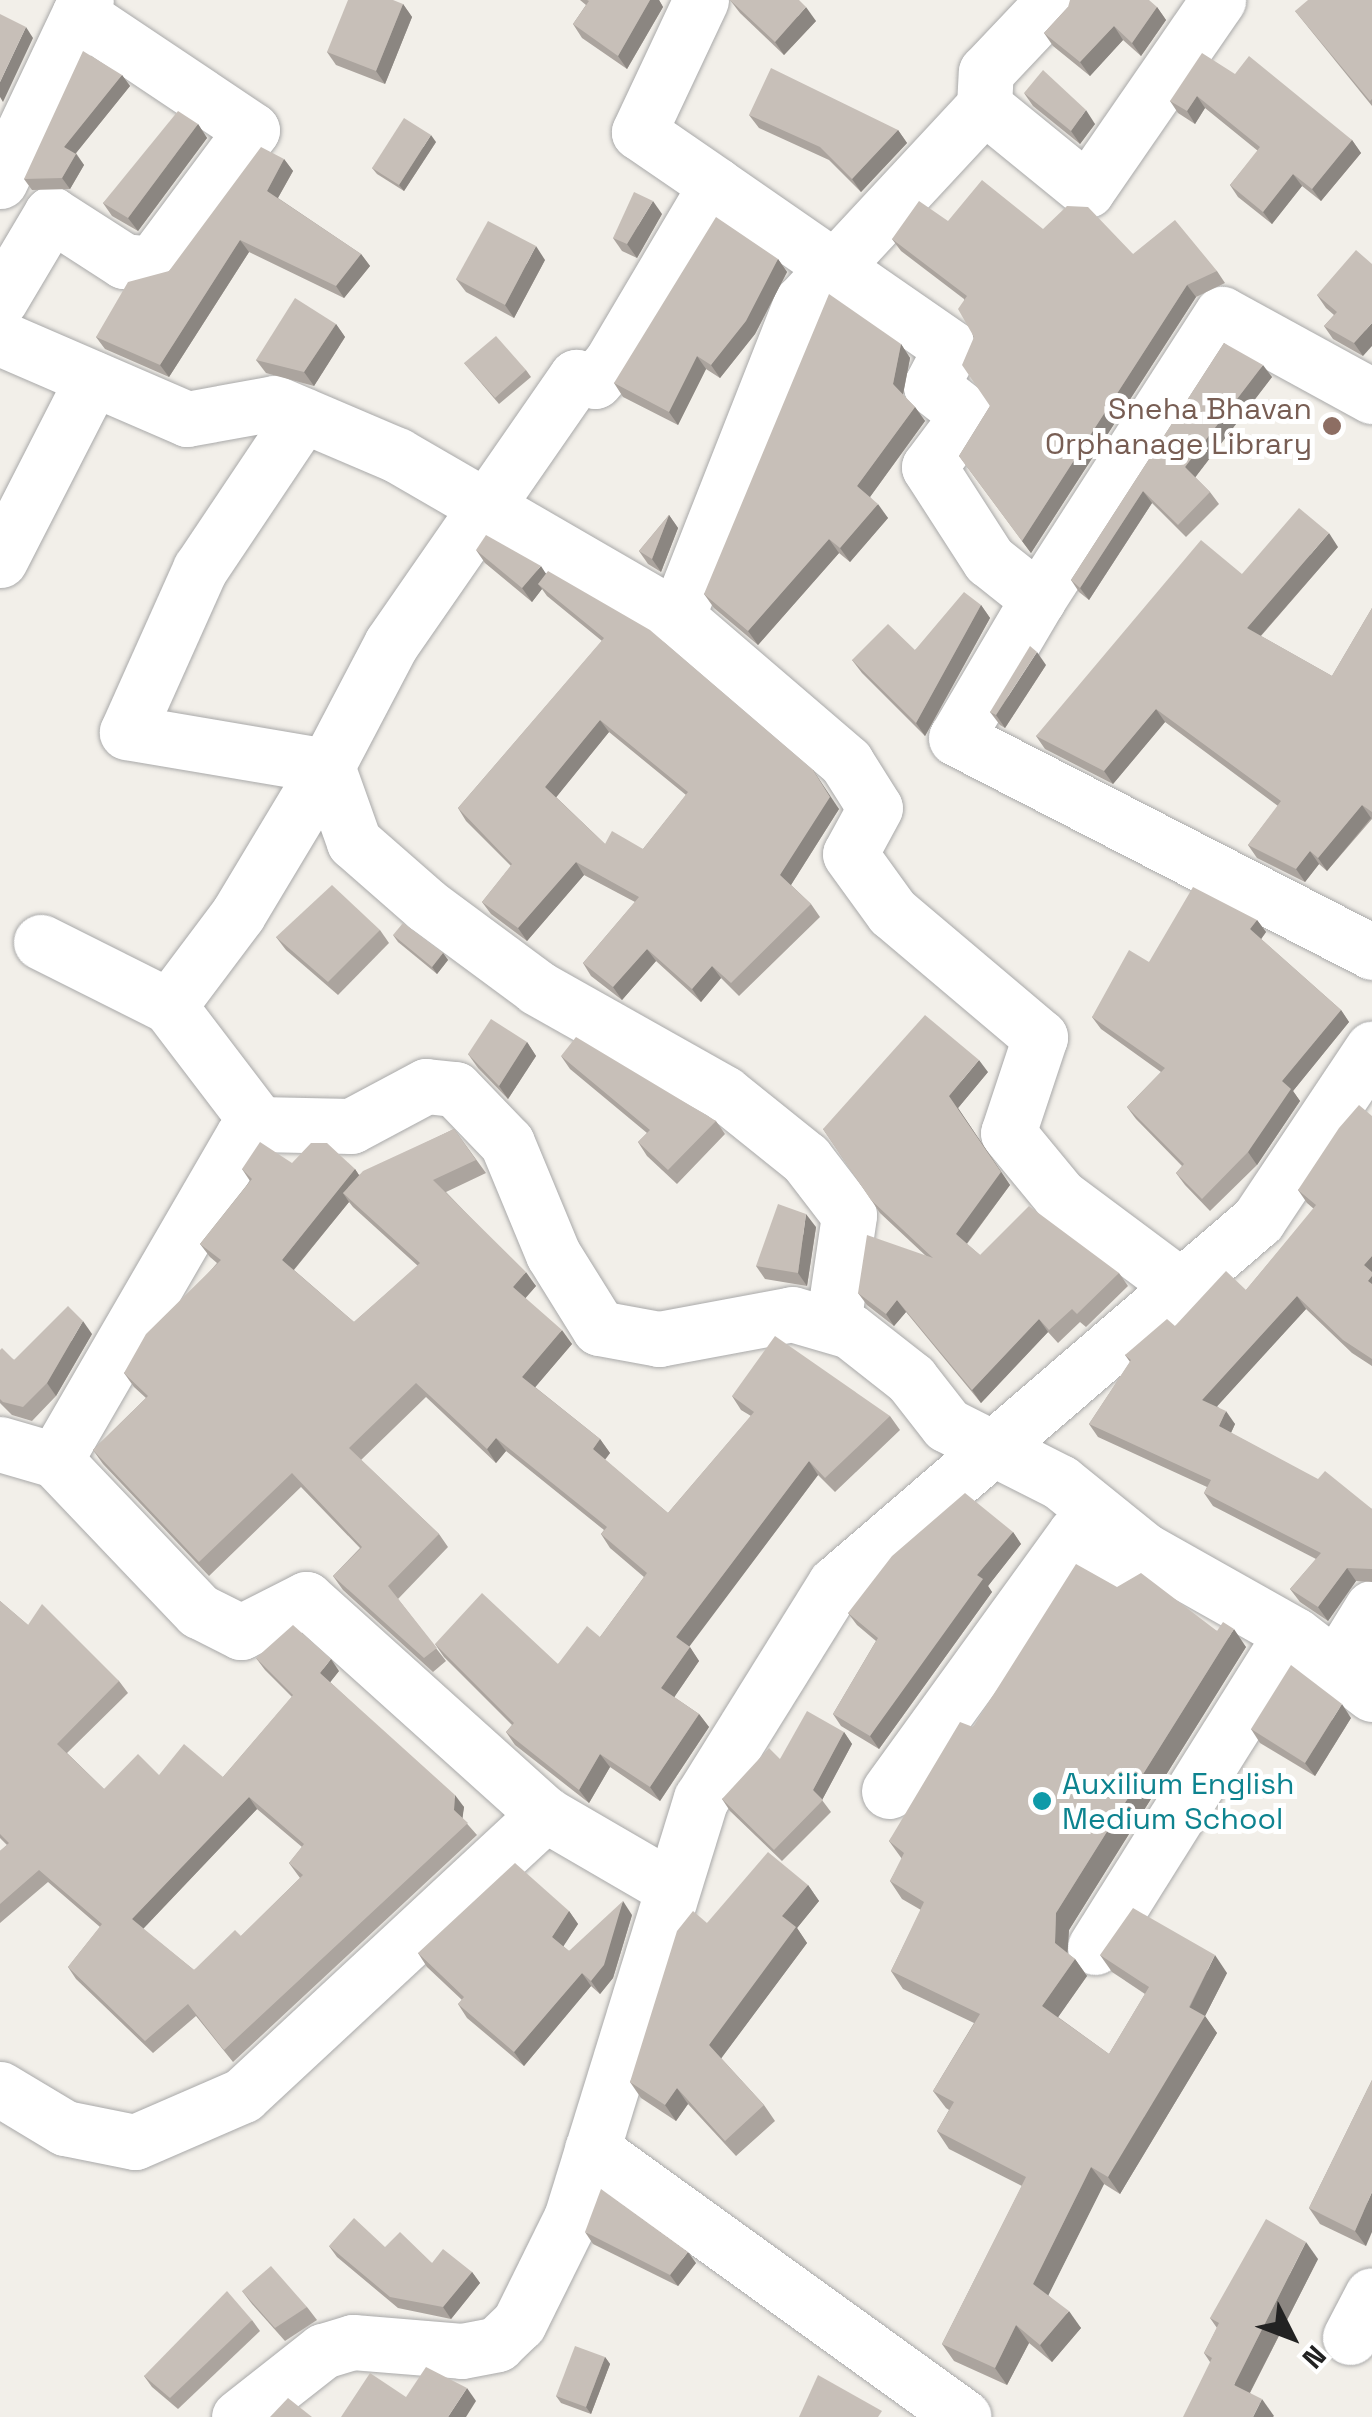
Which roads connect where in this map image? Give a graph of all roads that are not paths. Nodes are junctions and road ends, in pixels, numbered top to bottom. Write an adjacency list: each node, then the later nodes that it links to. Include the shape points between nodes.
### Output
1 (701, 0): 7 (street, via 638,132)
2 (1054, 0): 5 (street, via 986,72)
3 (1218, 0): 5 (street, via 1087,190)
4 (82, 7): 6 (street); 9 (street, via 252,130 152,264 124,260 50,214)
5 (984, 106): 8 (street)
6 (0, 181)
7 (716, 185): 8 (street); 14 (street, via 610,364 595,380 576,378)
8 (830, 271): 16 (street, via 951,348 932,386 968,415 929,467 989,560); 17 (street, via 801,302)
9 (0, 300)
10 (0, 338): 11 (street)
11 (93, 378): 13 (street, via 187,418 275,403); 15 (street)
12 (1372, 396): 16 (street, via 1222,314)
13 (303, 415): 14 (street); 18 (street, via 200,569 127,732)
14 (492, 509): 17 (street); 18 (street, via 391,644)
15 (0, 560)
16 (1038, 599): 20 (street, via 956,738)
17 (676, 616): 24 (street, via 846,762 875,808 850,854 892,912 1040,1037 1008,1133 1060,1196)
18 (327, 766): 21 (street, via 238,914); 25 (street, via 354,842 426,906 538,988 724,1094 806,1159 849,1215)
19 (41, 942): 21 (street)
20 (1372, 952)
21 (168, 1006): 23 (street)
22 (1372, 1049): 24 (street, via 1258,1220)
23 (259, 1124): 25 (street, via 351,1126 426,1086 455,1089 507,1143 552,1254 598,1328 659,1339 756,1316); 28 (street, via 182,1226)
24 (1178, 1284): 27 (street)
25 (834, 1324): 27 (street, via 911,1379 947,1424)
26 (0, 1444): 28 (street)
27 (995, 1447): 30 (street); 34 (street, via 835,1584 701,1799)
28 (55, 1460): 33 (street, via 200,1611 242,1632 306,1599)
29 (1372, 1608): 31 (street)
30 (1283, 1646): 31 (street); 32 (street, via 1074,1534); 35 (street)
31 (1355, 1679)
32 (889, 1791)
33 (544, 1814): 34 (street); 36 (street, via 243,2095 134,2142 65,2128)
34 (672, 1888): 37 (street)
35 (1096, 1947)
36 (0, 2089)
37 (592, 2149): 38 (street, via 536,2295 497,2344 462,2352 353,2342 324,2351); 39 (street)
38 (239, 2417)
39 (963, 2417)

